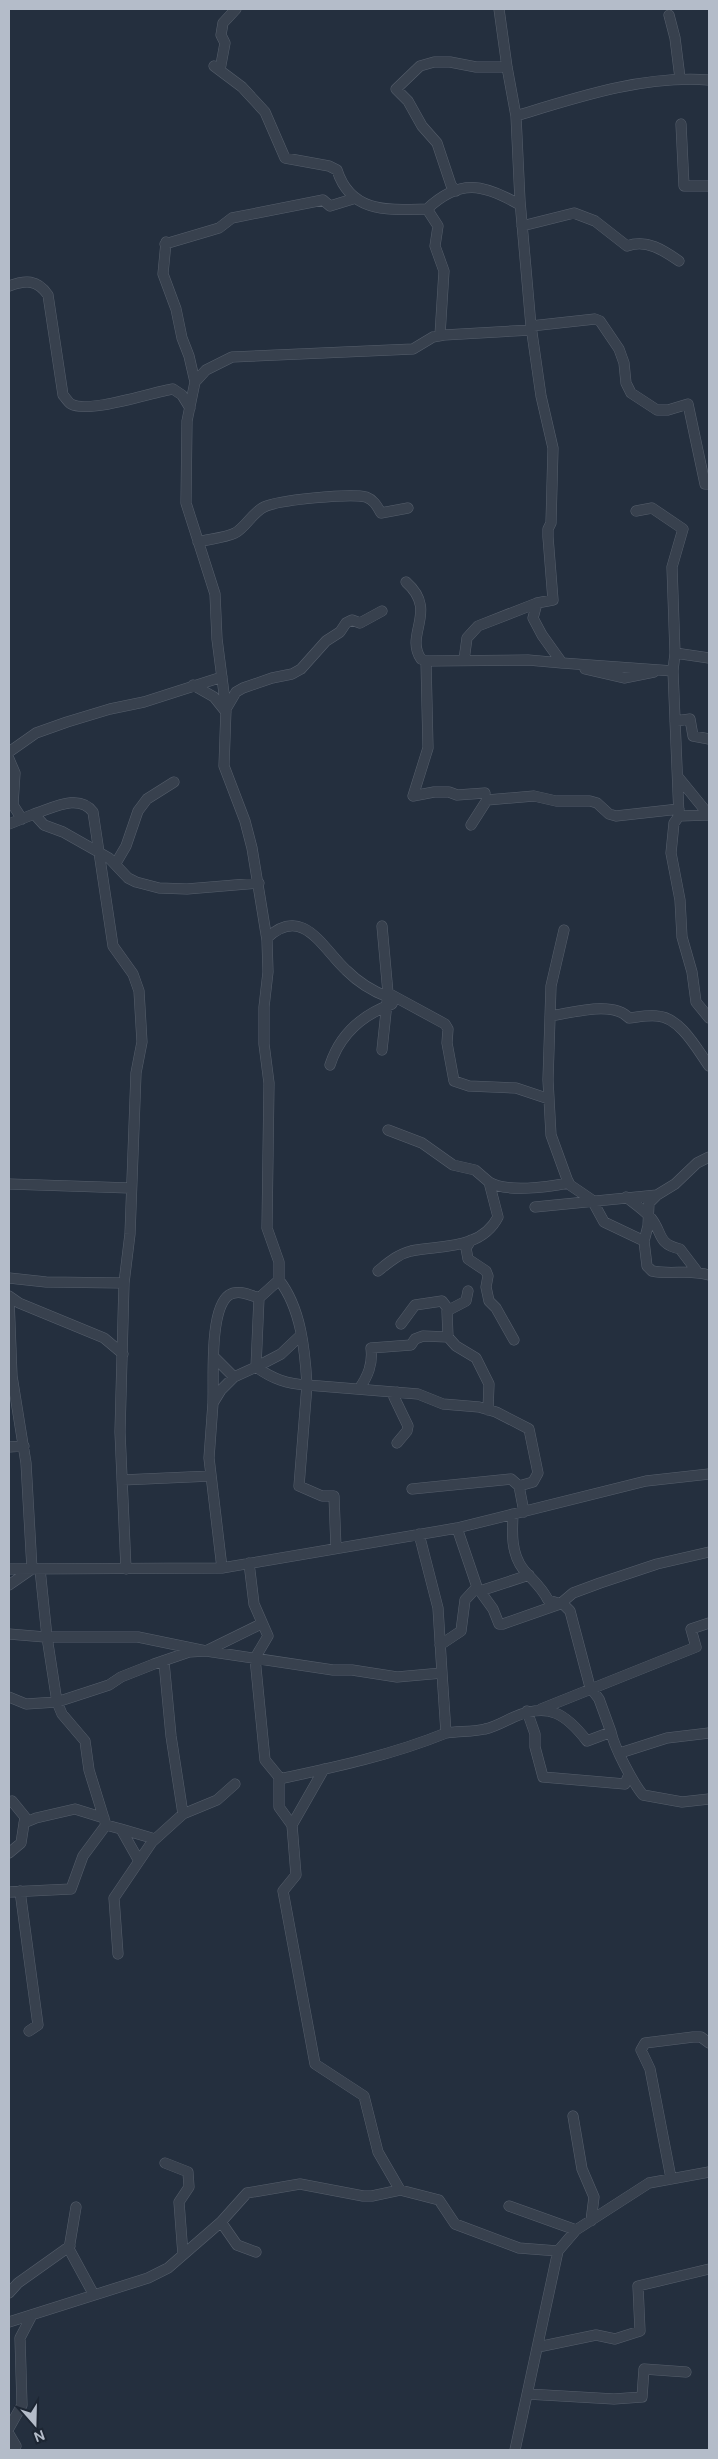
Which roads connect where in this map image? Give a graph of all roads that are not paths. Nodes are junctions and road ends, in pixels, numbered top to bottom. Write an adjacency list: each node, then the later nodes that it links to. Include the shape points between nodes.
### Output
1 (236, 9): 11 (street, via 223,23 221,35 225,43 217,68 242,87 265,112 286,158 338,170 341,182)
2 (499, 9): 4 (street)
3 (669, 15): 5 (street)
4 (507, 67): 7 (street); 10 (street, via 434,62 420,66 396,89 438,143 451,185)
5 (680, 78): 6 (street); 7 (street, via 586,94)
6 (709, 80)
7 (516, 116): 12 (street)
8 (682, 124): 9 (street, via 684,186)
9 (709, 186)
10 (456, 191): 12 (street, via 486,188); 13 (street)
11 (356, 198): 13 (street, via 385,210); 19 (street, via 330,206 323,200 232,218 219,228 166,243 164,274)
12 (520, 205): 14 (street)
13 (427, 209): 18 (street, via 438,226 435,246 444,271)
14 (522, 226): 15 (street, via 574,213 595,221 627,246 638,242 647,244); 17 (street)
15 (679, 261)
16 (9, 286): 20 (street, via 33,282 42,286 48,295 63,395 71,404 83,406 129,400 173,390 182,395)
17 (531, 328): 18 (street); 21 (street, via 600,321 619,348 631,392 657,410 688,404 705,484); 26 (street, via 553,448 548,537 553,600)
18 (440, 335): 19 (street, via 413,349 232,357 206,370)
19 (195, 382): 20 (street)
20 (190, 408): 24 (street, via 186,503)
21 (709, 484)
22 (408, 508): 24 (street, via 381,513 376,503 367,497 354,496 274,504 258,511 235,533)
23 (636, 511): 28 (street, via 652,508 683,529 672,567)
24 (198, 542): 34 (street, via 215,594 216,639)
25 (406, 582): 31 (street, via 421,601 416,647)
26 (537, 603): 30 (street, via 478,626 467,638); 32 (street, via 533,618)
27 (382, 611): 36 (street, via 360,623 352,620 346,623 301,669 292,674 236,692)
28 (675, 653): 29 (street); 33 (street)
29 (709, 658)
30 (464, 660): 31 (street); 32 (street, via 528,660)
31 (426, 661): 43 (street, via 428,748 413,796 434,792 457,795)
32 (562, 664): 33 (street)
33 (673, 671): 37 (street)
34 (222, 677): 35 (street); 36 (street)
35 (193, 685): 36 (street, via 214,697); 39 (street, via 36,733)
36 (226, 710): 52 (street, via 225,771 245,821)
37 (675, 721): 38 (street, via 690,719 693,736); 41 (street)
38 (709, 740)
39 (9, 752)
40 (9, 759): 47 (street, via 15,773 14,805)
41 (678, 778): 44 (street); 46 (street)
42 (174, 782): 51 (street, via 147,799 138,811 126,846)
43 (485, 793)
44 (679, 812): 46 (street); 49 (street, via 616,816 590,801 556,802 534,796 494,798 487,800); 58 (street, via 674,823 671,853 680,900 682,937 696,1002)
45 (34, 814): 47 (street); 50 (street, via 44,825); 50 (street, via 70,803 85,803 93,812)
46 (709, 814)
47 (22, 819): 48 (street)
48 (9, 824)
49 (471, 824)
50 (101, 854): 51 (street); 69 (street, via 113,946 133,974 139,991 142,1042 136,1074)
51 (116, 863): 52 (street, via 128,878 159,888)
52 (259, 883): 55 (street)
53 (382, 926): 56 (street)
54 (564, 930): 57 (street, via 551,986)
55 (267, 938): 56 (street, via 285,927 302,928 321,940 345,970); 82 (street, via 264,1044 269,1084 267,1228 278,1262)
56 (388, 999): 59 (street); 60 (street, via 358,1022 336,1048); 62 (street, via 400,1000 445,1024 454,1081 469,1086 516,1088)
57 (550, 1016): 61 (street, via 609,1008 624,1012 629,1018 665,1017 683,1031); 62 (street)
58 (709, 1018)
59 (382, 1050)
60 (330, 1066)
61 (709, 1066)
62 (549, 1099): 66 (street, via 552,1135)
63 (388, 1130): 65 (street, via 422,1143 453,1165 475,1170)
64 (709, 1157): 71 (street, via 697,1162 675,1184)
65 (489, 1182): 68 (street, via 506,1188); 76 (street, via 498,1217 484,1234)
66 (568, 1183): 68 (street); 70 (street)
67 (9, 1184): 69 (street)
68 (551, 1186): 70 (street, via 570,1193)
69 (130, 1188): 83 (street, via 130,1234)
70 (579, 1192): 73 (street)
71 (658, 1195): 72 (street); 75 (street, via 649,1203)
72 (626, 1197): 73 (street); 75 (street)
73 (592, 1200): 74 (street); 77 (street, via 604,1222)
74 (535, 1207)
75 (648, 1215): 77 (street); 78 (street, via 662,1241 680,1249)
76 (471, 1240): 79 (street, via 450,1247 404,1254); 91 (street, via 466,1248 468,1259 486,1271 489,1301)
77 (644, 1241): 78 (street, via 647,1266 652,1272)
78 (696, 1270): 80 (street)
79 (378, 1271)
80 (709, 1274)
81 (9, 1278): 83 (street)
82 (279, 1280): 86 (street); 89 (street, via 288,1291)
83 (124, 1283): 92 (street)
84 (468, 1291): 87 (street, via 466,1301)
85 (9, 1297): 92 (street, via 104,1338); 102 (street, via 12,1376)
86 (260, 1298): 93 (street, via 240,1292 230,1294 222,1302 216,1320); 94 (street)
87 (449, 1310): 88 (street, via 442,1301 415,1305); 90 (street)
88 (401, 1324)
89 (300, 1336): 94 (street, via 281,1354); 96 (street)
90 (448, 1338): 97 (street, via 422,1336 411,1345 371,1348 368,1376); 100 (street, via 476,1358 489,1384)
91 (514, 1340)
92 (123, 1354): 106 (street)
93 (214, 1358): 95 (street); 99 (street)
94 (256, 1367): 95 (street); 96 (street, via 272,1378)
95 (234, 1378): 99 (street)
96 (307, 1385): 97 (street); 113 (street, via 300,1486 322,1496 334,1496)
97 (359, 1389): 98 (street)
98 (397, 1392): 100 (street, via 418,1394 442,1404); 101 (street, via 394,1397 408,1426)
99 (213, 1403): 105 (street)
100 (488, 1410): 107 (street, via 529,1429 538,1473 533,1482)
101 (397, 1443)
102 (24, 1446): 103 (street); 118 (street)
103 (9, 1447)
104 (709, 1474): 109 (street, via 616,1486)
105 (211, 1476): 106 (street); 116 (street)
106 (122, 1480): 119 (street)
107 (519, 1486): 108 (street, via 511,1479); 109 (street)
108 (412, 1488)
109 (524, 1512): 110 (street)
110 (513, 1514): 111 (street); 120 (street, via 513,1546 521,1567)
111 (458, 1528): 112 (street); 122 (street)
112 (419, 1534): 113 (street); 129 (street, via 438,1608)
113 (336, 1548): 115 (street)
114 (709, 1552): 123 (street, via 657,1564 600,1583 573,1593)
115 (249, 1563): 116 (street); 125 (street, via 254,1604)
116 (222, 1568): 119 (street)
117 (9, 1569): 118 (street)
118 (36, 1569): 119 (street); 121 (street); 128 (street)
119 (126, 1569)
120 (529, 1575): 122 (street); 123 (street, via 542,1587 548,1600)
121 (9, 1585)
122 (477, 1590): 123 (street, via 493,1610 499,1624); 129 (street, via 465,1600 461,1631)
123 (560, 1604): 135 (street, via 570,1611)
124 (709, 1623): 135 (street, via 691,1629 696,1647 653,1662 615,1681)
125 (261, 1624): 127 (street); 130 (street)
126 (9, 1634): 128 (street)
127 (268, 1636): 131 (street); 132 (street)
128 (47, 1637): 130 (street, via 138,1637); 137 (street)
129 (440, 1644): 134 (street)
130 (206, 1651): 131 (street); 133 (street, via 189,1652)
131 (255, 1658): 132 (street); 146 (street, via 265,1760)
132 (269, 1660): 134 (street, via 397,1677)
133 (164, 1662): 137 (street, via 129,1674 110,1685); 150 (street)
134 (442, 1673): 141 (street)
135 (590, 1687): 138 (street); 140 (street, via 599,1699)
136 (9, 1697): 137 (street, via 26,1704)
137 (57, 1702): 151 (street, via 62,1714 85,1741 89,1770)
138 (541, 1709): 139 (street); 140 (street, via 558,1714 576,1726 587,1742)
139 (527, 1711): 141 (street, via 486,1729); 145 (street, via 543,1777 625,1784)
140 (611, 1732): 143 (street)
141 (446, 1733): 144 (street, via 414,1746)
142 (709, 1733): 143 (street, via 667,1738)
143 (620, 1753): 145 (street)
144 (324, 1769): 146 (street); 153 (street)
145 (629, 1774): 148 (street, via 643,1795 682,1802)
146 (279, 1779): 153 (street, via 279,1807)
147 (235, 1784): 150 (street, via 217,1800)
148 (709, 1799)
149 (12, 1801): 152 (street)
150 (183, 1814): 155 (street)
151 (105, 1821): 152 (street, via 74,1809); 154 (street); 158 (street, via 83,1856 71,1889)
152 (24, 1823): 156 (street, via 21,1843)
153 (292, 1826): 167 (street, via 296,1875 283,1891 315,2064 364,2096 378,2152)
154 (121, 1829): 155 (street); 157 (street)
155 (155, 1839): 157 (street)
156 (9, 1853)
157 (139, 1861): 160 (street, via 114,1898)
158 (20, 1891): 159 (street); 161 (street, via 38,2025)
159 (9, 1892)
160 (118, 1954)
161 (29, 2031)
162 (709, 2043): 166 (street, via 702,2037 681,2038 645,2043 641,2050 650,2069)
163 (573, 2116): 170 (street, via 582,2169 594,2197)
164 (165, 2163): 176 (street, via 188,2172 188,2187 179,2202)
165 (709, 2172): 166 (street)
166 (671, 2178): 170 (street, via 649,2182)
167 (400, 2190): 171 (street, via 363,2196 300,2184 247,2193); 174 (street, via 440,2200 455,2224 490,2239 519,2248)
168 (509, 2206): 172 (street)
169 (76, 2207): 173 (street)
170 (591, 2220): 172 (street)
171 (221, 2222): 175 (street, via 237,2245); 176 (street)
172 (576, 2230): 174 (street)
173 (70, 2246): 178 (street); 179 (street)
174 (558, 2251): 183 (street)
175 (256, 2252)
176 (183, 2255): 179 (street, via 168,2268 148,2278)
177 (709, 2269): 183 (street, via 638,2286 640,2331 615,2339 596,2335)
178 (9, 2293)
179 (94, 2295): 180 (street)
180 (32, 2315): 181 (street); 182 (street)
181 (9, 2323): 182 (street)
182 (20, 2338): 186 (street, via 22,2405)
183 (538, 2347): 185 (street)
184 (686, 2372): 185 (street, via 644,2369 642,2396 614,2399)
185 (527, 2394): 189 (street)
186 (9, 2428)
187 (9, 2434): 188 (street, via 16,2446)
188 (9, 2450)
189 (515, 2450)

